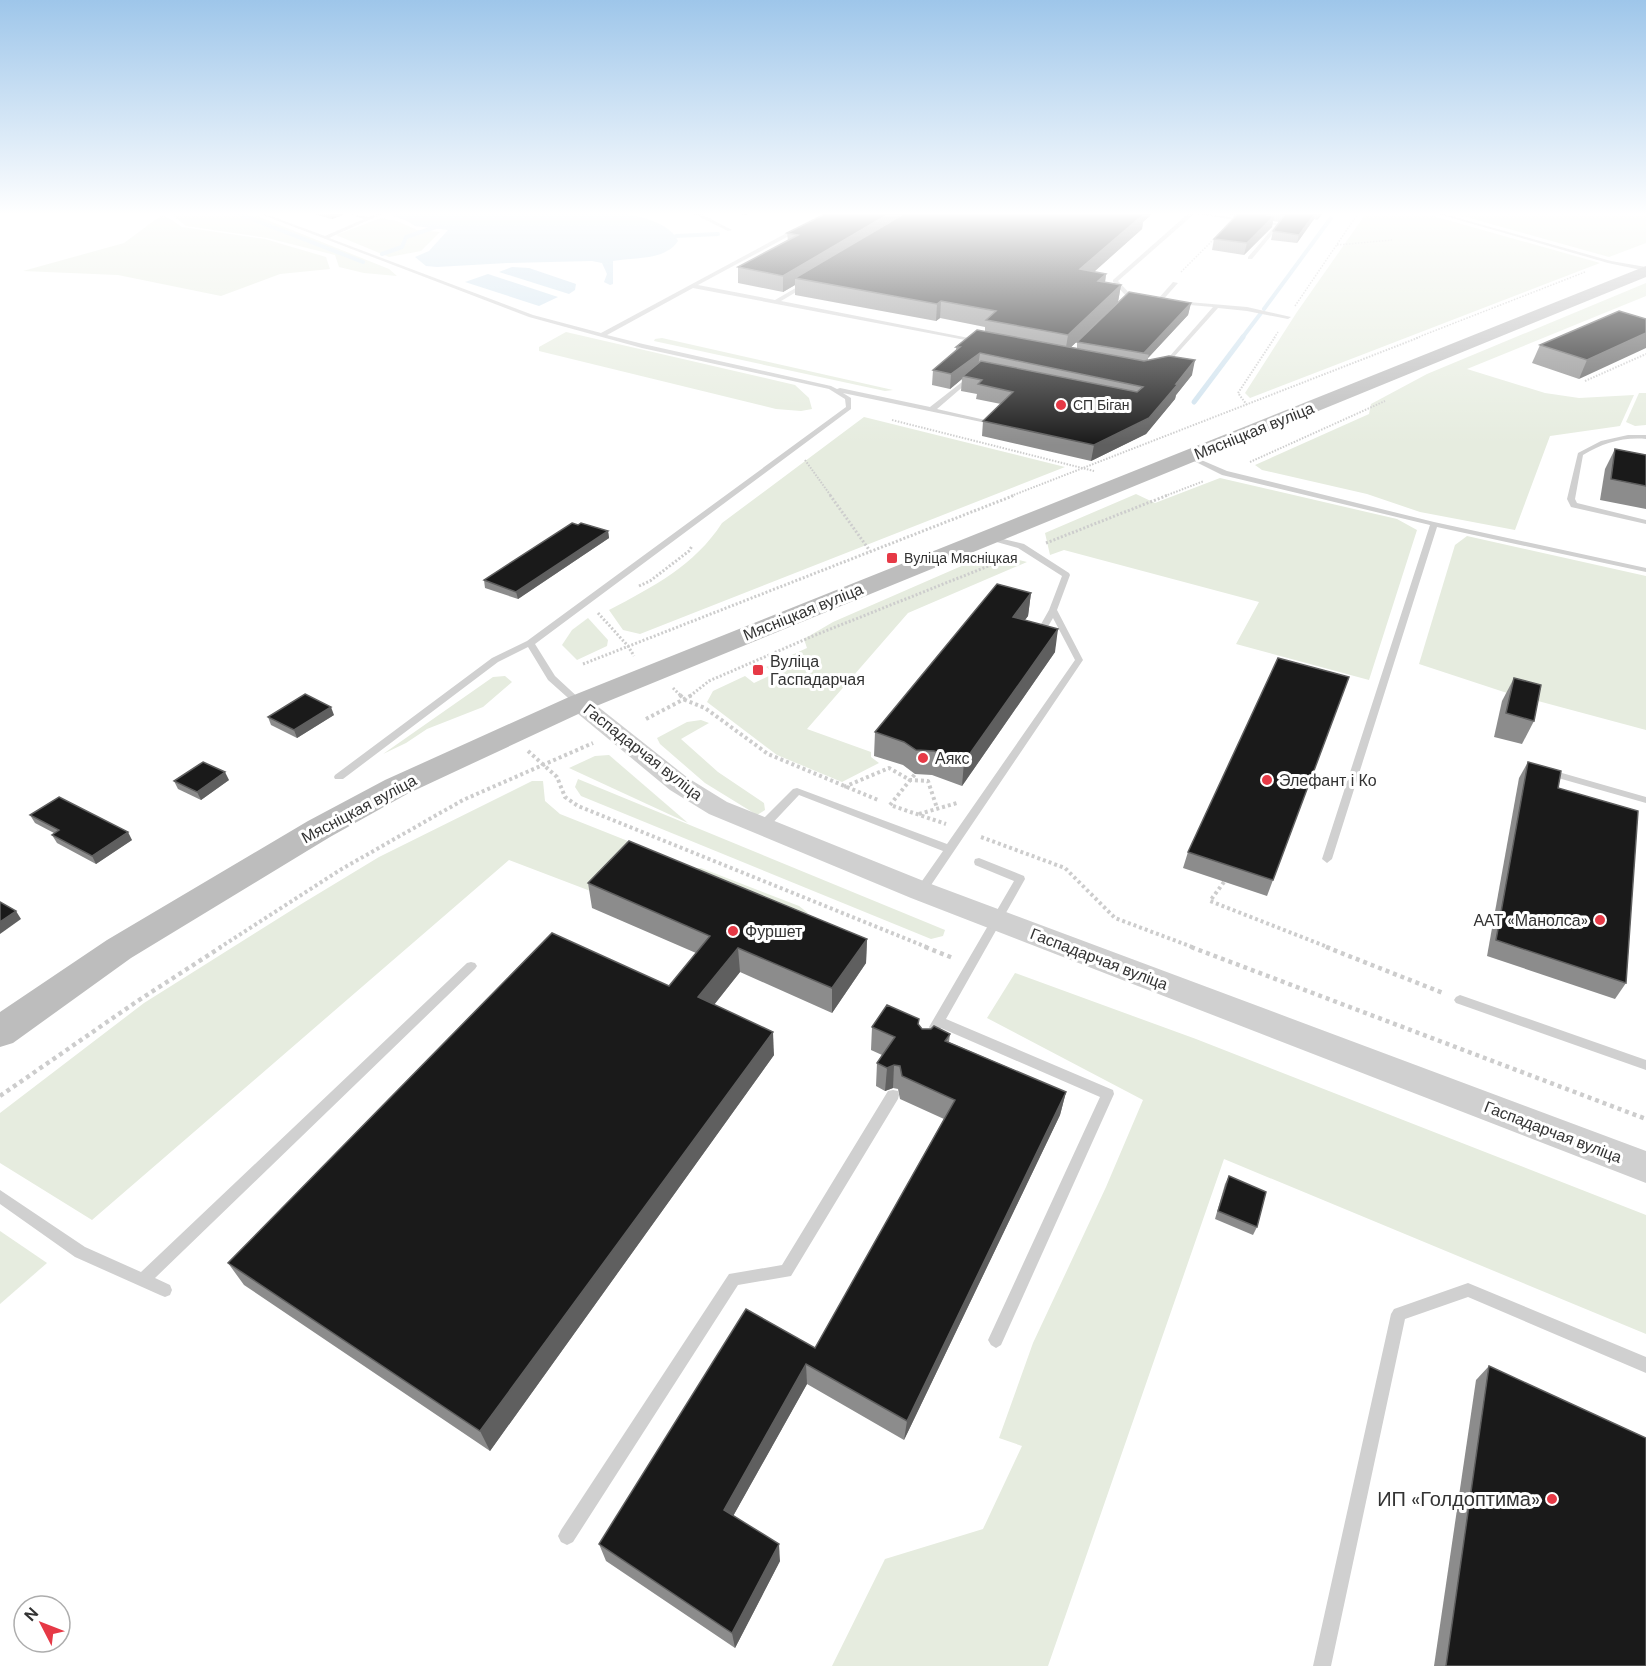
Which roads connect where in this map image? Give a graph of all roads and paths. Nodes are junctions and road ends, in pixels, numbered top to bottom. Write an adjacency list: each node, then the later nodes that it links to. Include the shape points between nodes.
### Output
1 (464, 290): 18 (lane, via 531,315)
2 (685, 290): 18 (lane)
3 (712, 290): 14 (lane)
4 (796, 290): 14 (lane)
5 (1124, 290): 10 (lane)
6 (1169, 290): 13 (lane)
7 (1306, 290): 17 (path)
8 (1540, 290): 25 (path)
9 (1598, 290): 32 (main road, Мясніцкая вуліца)
10 (1128, 294): 11 (lane); 16 (lane, via 1130,297)
11 (1138, 296)
12 (1149, 298): 13 (lane)
13 (1160, 300): 15 (lane)
14 (776, 302): 19 (lane)
15 (1217, 306): 17 (lane); 21 (lane)
16 (1117, 310)
17 (1288, 317): 25 (path, via 1238,393)
18 (602, 335): 24 (lane)
19 (990, 343)
20 (1646, 354): 23 (path)
21 (1161, 369)
22 (978, 370): 26 (lane)
23 (1586, 381)
24 (831, 388): 26 (lane); 44 (lane, via 848,398 849,408)
25 (1247, 405): 34 (path)
26 (932, 409): 29 (lane)
27 (1364, 412): 33 (path)
28 (885, 418): 34 (path)
29 (992, 422)
30 (1646, 437): 36 (lane, via 1597,443 1580,454 1571,500 1589,510)
31 (802, 457): 40 (path)
32 (1191, 457): 37 (lane, via 1225,472); 38 (main road, Мясніцкая вуліца)
33 (1246, 463)
34 (1086, 467): 40 (path)
35 (1212, 478): 39 (path)
36 (1646, 522)
37 (1434, 524): 41 (lane); 66 (lane)
38 (988, 537): 39 (lane); 50 (main road, Мясніцкая вуліца)
39 (1028, 550): 42 (lane, via 1066,575); 49 (path, via 709,681)
40 (870, 552): 45 (path)
41 (1646, 570)
42 (1053, 610): 43 (lane); 64 (lane, via 1079,660)
43 (1040, 633)
44 (530, 644): 50 (lane, via 551,678); 57 (lane, via 495,660)
45 (628, 646): 46 (path); 47 (path)
46 (636, 659)
47 (583, 664)
48 (671, 686): 49 (path)
49 (685, 700): 51 (path); 59 (path, via 705,708 768,754)
50 (579, 703): 63 (street, Гаспадарчая вуліца, via 679,784 718,808); 75 (main road, Мясніцкая вуліца, via 396,787 320,829 119,949)
51 (646, 719)
52 (597, 741): 54 (path)
53 (525, 748): 54 (path)
54 (541, 764): 71 (path, via 557,777 565,797 578,806); 79 (path, via 463,800 340,870)
55 (1540, 770): 60 (lane)
56 (915, 774): 58 (path)
57 (339, 777)
58 (910, 780): 59 (path, via 889,768); 61 (path); 62 (path, via 928,781 937,808)
59 (843, 787): 61 (path)
60 (1646, 800)
61 (890, 805): 62 (path)
62 (918, 814): 64 (path)
63 (762, 827): 65 (lane, via 797,791); 69 (street, Гаспадарчая вуліца)
64 (963, 830): 65 (lane); 80 (path, via 1065,868 1115,918)
65 (949, 849): 69 (lane)
66 (1327, 859)
67 (979, 862): 70 (lane, via 1020,879)
68 (1224, 882): 73 (path, via 1210,901)
69 (921, 891): 70 (street, Гаспадарчая вуліца)
70 (996, 920): 71 (lane); 81 (street, Гаспадарчая вуліца)
71 (970, 965): 74 (lane)
72 (471, 966): 83 (lane)
73 (1460, 1000): 77 (lane)
74 (938, 1021): 76 (lane); 85 (lane, via 1108,1094)
75 (0, 1032)
76 (929, 1037)
77 (1646, 1065)
78 (892, 1095): 87 (lane, via 786,1271 734,1279)
79 (0, 1096)
80 (1646, 1119)
81 (1646, 1167)
82 (0, 1196): 83 (lane, via 80,1252)
83 (143, 1280): 84 (lane)
84 (165, 1290)
85 (996, 1340)
86 (1646, 1365): 88 (lane, via 1468,1290 1399,1314)
87 (567, 1536)
88 (1322, 1666)

